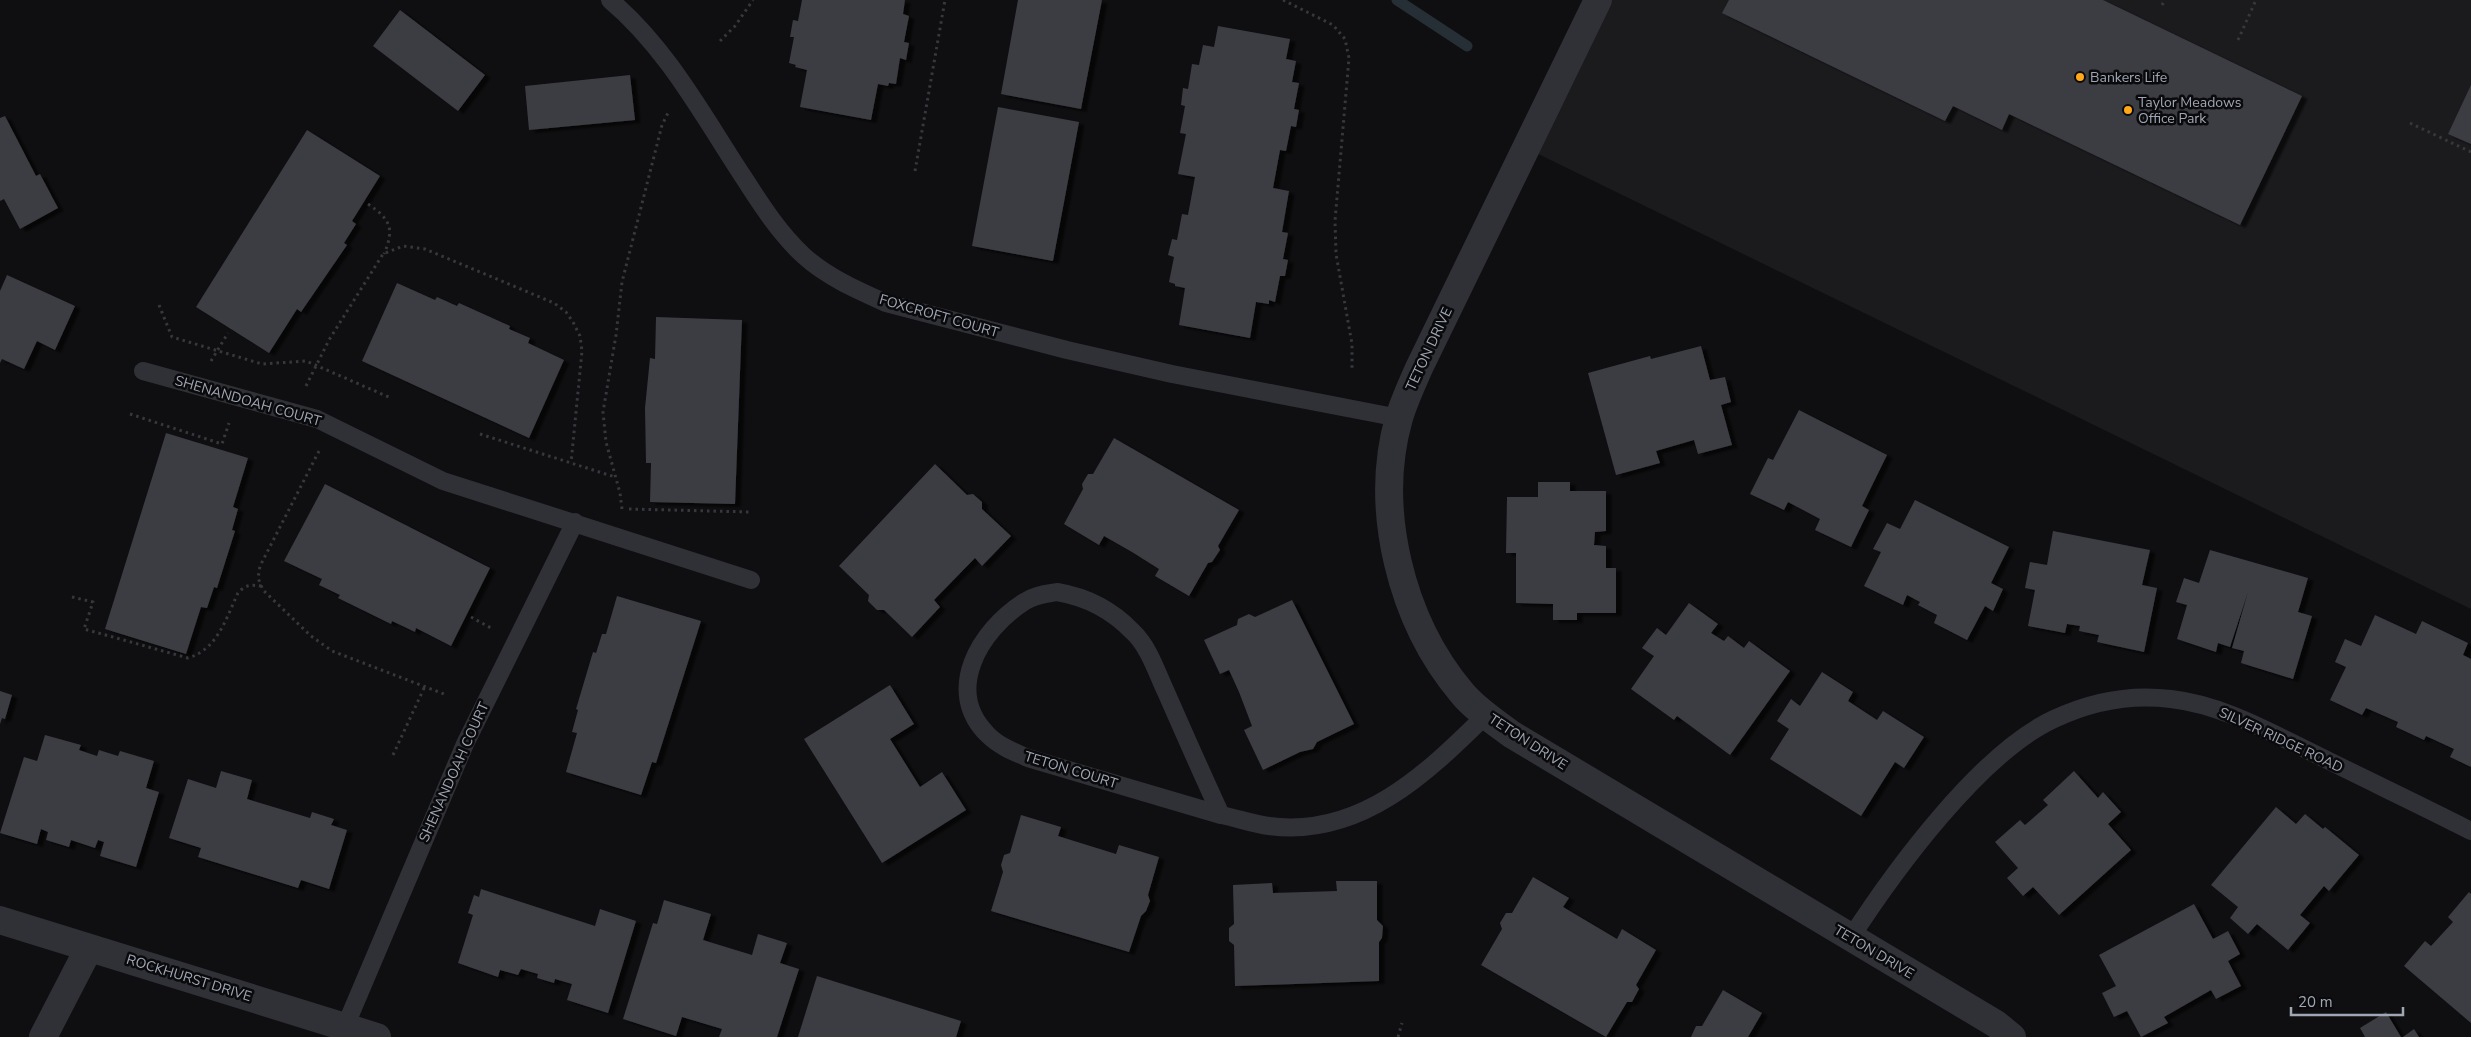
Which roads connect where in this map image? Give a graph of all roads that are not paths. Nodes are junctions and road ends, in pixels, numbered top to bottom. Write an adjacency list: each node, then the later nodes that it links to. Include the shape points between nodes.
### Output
1 (610, 0): 4 (lane, FOXCROFT COURT, via 661,54 779,229 804,256 860,292 886,303 1067,350)
2 (1598, 0): 4 (street, TETON DRIVE, via 1419,368)
3 (143, 371): 5 (lane, SHENANDOAH COURT, via 317,419 443,481)
4 (1399, 418): 7 (street, TETON DRIVE, via 1390,481 1393,539 1403,585 1419,628 1443,669)
5 (574, 522): 6 (lane, SHENANDOAH COURT); 13 (lane, SHENANDOAH COURT, via 465,744)
6 (751, 580)
7 (1486, 716): 8 (lane, TETON COURT, via 1411,783 1363,812 1338,822 1268,826); 11 (street, TETON DRIVE)
8 (1221, 815): 8 (lane, TETON COURT, via 1150,658 1135,633 1114,614 1078,596 1057,592 1041,594 1024,601 987,635 969,671 967,693 974,715 988,735 1009,750 1028,758)
9 (2471, 831): 11 (lane, SILVER RIDGE ROAD, via 2226,712 2172,699 2121,698 2086,706 2053,719 1997,758 1953,803 1914,850)
10 (0, 920): 12 (street, ROCKHURST DRIVE)
11 (1850, 939): 16 (street, TETON DRIVE, via 1996,1024)
12 (89, 948): 13 (street, ROCKHURST DRIVE); 14 (street)
13 (345, 1027): 15 (street, ROCKHURST DRIVE)
14 (43, 1037)
15 (377, 1037)
16 (2012, 1037)

